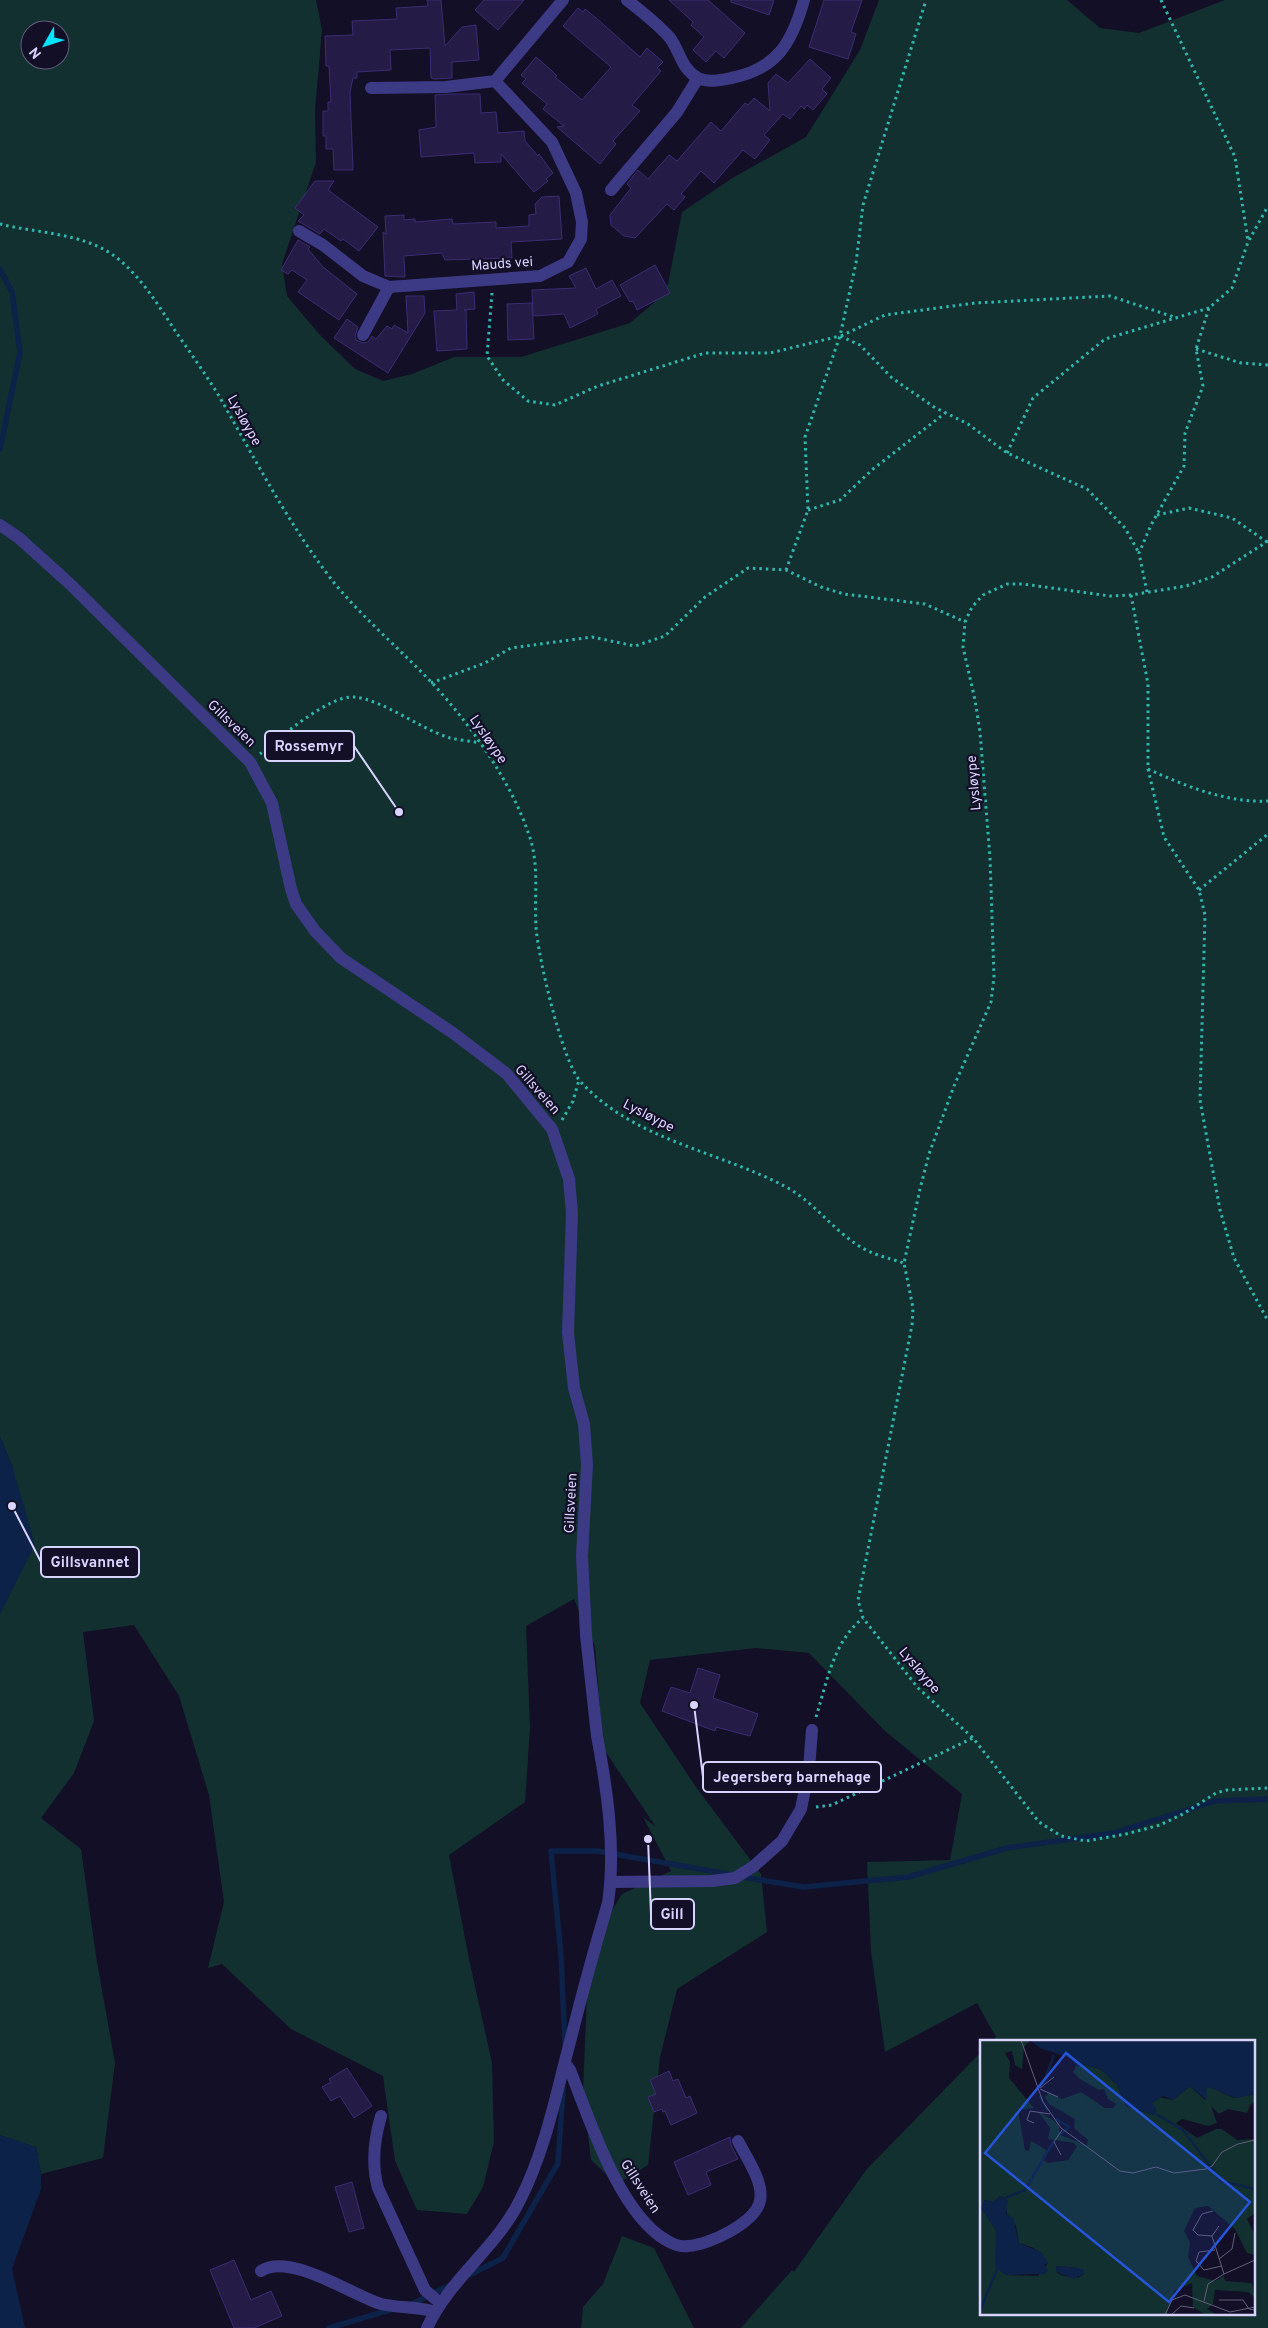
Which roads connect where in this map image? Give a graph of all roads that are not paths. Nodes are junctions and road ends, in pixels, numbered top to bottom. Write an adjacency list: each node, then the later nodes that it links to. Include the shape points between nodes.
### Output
1 (563, 0): 5 (street)
2 (627, 0): 4 (street, via 670,39 686,69)
3 (804, 0): 4 (street, via 788,40 776,59 765,67 739,76 708,81)
4 (698, 78): 7 (street, via 677,112)
5 (495, 81): 6 (street, via 403,89); 9 (street, Mauds vei, via 552,142 576,193 582,222 581,238 568,262 540,276)
6 (371, 88)
7 (611, 190)
8 (299, 231): 9 (street, Mauds vei, via 364,276)
9 (389, 287): 10 (street)
10 (363, 335)
11 (0, 525): 13 (street, Gillsveien, via 70,584 250,762 272,803 296,904 315,931 341,958 507,1074 552,1129 569,1179 572,1213 569,1340 574,1388 584,1424 587,1465 583,1596 597,1736 607,1793)
12 (812, 1730): 13 (street, via 801,1809 774,1850 735,1878 691,1883)
13 (611, 1882): 14 (street, Gillsveien)
14 (565, 2063): 16 (street, Gillsveien, via 612,2172 640,2215 665,2240 687,2246 698,2244 731,2231 754,2213 760,2202 760,2187); 18 (street, Gillsveien, via 531,2178 520,2202 492,2242)
15 (381, 2116): 18 (street, via 373,2157 378,2188 424,2290)
16 (738, 2141)
17 (261, 2271): 18 (street, via 267,2266 290,2267 382,2304)
18 (437, 2307): 19 (street, Gillsveien)
19 (427, 2328)

